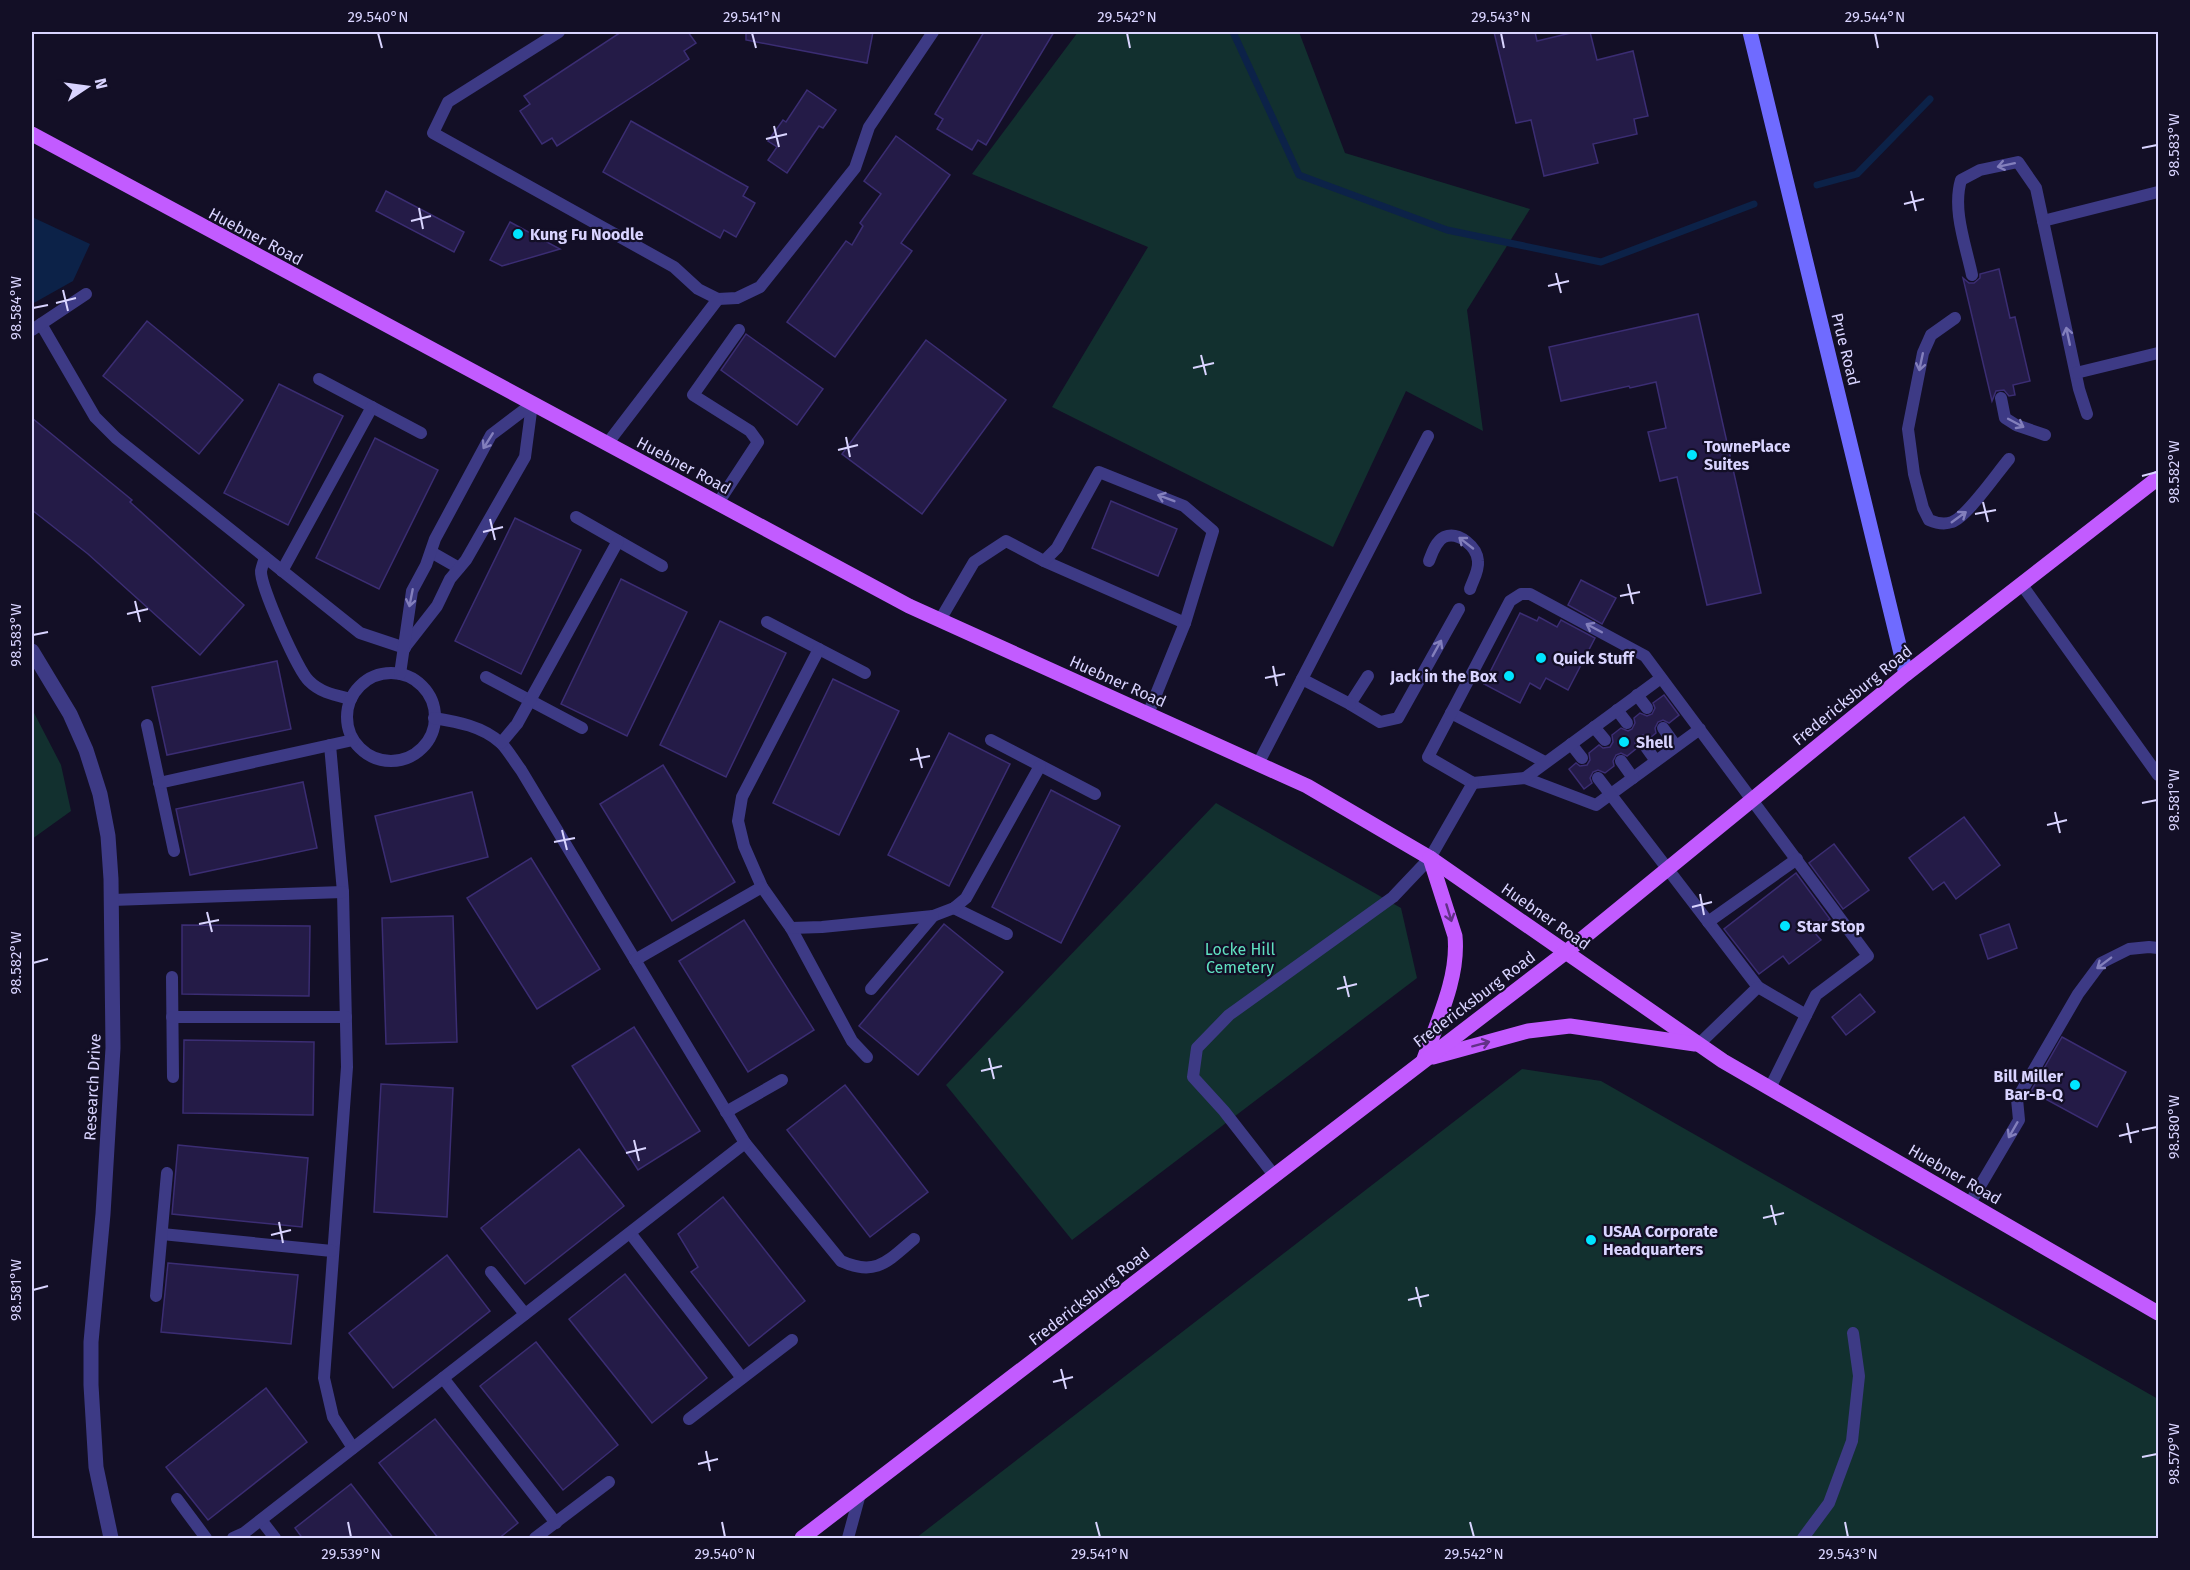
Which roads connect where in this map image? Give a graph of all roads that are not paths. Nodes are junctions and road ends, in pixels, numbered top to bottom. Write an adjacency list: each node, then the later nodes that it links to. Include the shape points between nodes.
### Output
1 (559, 32): 9 (lane, via 448,102 433,134 674,267 698,290)
2 (933, 32): 9 (lane, via 869,127 855,168 760,287 737,298)
3 (1750, 32): 47 (street, Prue Road)
4 (32, 134): 17 (main road, Huebner Road)
5 (2158, 192): 6 (lane)
6 (2043, 221): 7 (lane, one-way to 7, via 2036,188 2018,162 1980,170 1961,180 1957,206); 14 (lane, one-way to 6)
7 (1972, 275)
8 (86, 294): 11 (lane)
9 (718, 299): 23 (lane)
10 (1955, 318): 24 (lane, one-way to 24, via 1931,335 1923,353 1908,429 1914,474 1929,520 1952,523 1963,516)
11 (36, 327): 30 (lane, via 94,417)
12 (740, 330): 26 (lane, via 693,395 750,431 758,442)
13 (2158, 352): 14 (lane)
14 (2076, 373): 19 (lane)
15 (319, 379): 18 (lane)
16 (2001, 398): 21 (lane, one-way to 21, via 2005,418)
17 (532, 404): 23 (main road, Huebner Road); 29 (lane, one-way to 29, via 491,435); 34 (lane, via 525,457)
18 (372, 407): 20 (lane); 35 (lane)
19 (2087, 414)
20 (421, 433)
21 (2045, 435)
22 (1428, 436): 51 (lane)
23 (608, 444): 26 (main road, Huebner Road)
24 (2009, 459)
25 (2158, 478): 36 (main road, Fredericksburg Road)
26 (718, 503): 39 (main road, Huebner Road)
27 (576, 517): 28 (lane)
28 (618, 541): 33 (lane); 54 (lane)
29 (431, 552): 34 (lane); 42 (lane, one-way to 42, via 412,591)
30 (265, 557): 35 (lane); 53 (lane, via 261,571 272,611 306,679 321,692)
31 (1044, 561): 39 (lane, via 1006,541 974,562); 41 (lane); 41 (lane, one-way to 31, via 1213,531 1184,506 1099,472 1057,548)
32 (1429, 561): 37 (lane, one-way to 32, via 1478,559 1474,549 1458,536 1444,537)
33 (663, 566)
34 (459, 568): 42 (lane, via 437,606)
35 (282, 571): 42 (lane, via 360,633)
36 (2022, 585): 47 (main road, Fredericksburg Road); 81 (lane)
37 (1470, 589)
38 (1459, 609): 55 (lane, one-way to 38, via 1380,722 1398,718)
39 (940, 620): 59 (main road, Huebner Road)
40 (767, 622): 43 (lane)
41 (1185, 623): 59 (lane)
42 (405, 648): 46 (lane)
43 (819, 649): 45 (lane); 94 (lane, via 742,797 738,821)
44 (32, 651): 96 (street, Research Drive, via 70,714 100,794 108,836)
45 (865, 673)
46 (400, 674): 53 (lane, via 388,673 366,681); 60 (lane, via 411,678 428,695)
47 (1906, 674): 89 (main road, Fredericksburg Road)
48 (1368, 676): 55 (lane)
49 (486, 677): 54 (lane)
50 (1661, 678): 52 (lane); 58 (lane, one-way to 58, via 1645,656 1530,594 1521,594 1510,601); 66 (lane)
51 (1302, 679): 55 (lane); 79 (lane)
52 (1637, 695): 56 (lane); 57 (lane)
53 (351, 699): 67 (lane, via 347,723)
54 (530, 700): 64 (lane); 70 (lane, via 518,724)
55 (1350, 704)
56 (1647, 708)
57 (1617, 710): 61 (lane); 63 (lane)
58 (1451, 713): 78 (lane); 86 (lane, via 1428,757)
59 (1148, 714): 79 (main road, Huebner Road)
60 (434, 718): 67 (lane, via 428,741 420,750 399,760 375,759); 70 (lane, via 471,725)
61 (1627, 723)
62 (147, 725): 85 (lane)
63 (1594, 727): 69 (lane); 71 (lane)
64 (582, 728)
65 (1663, 728): 74 (lane)
66 (1700, 729): 74 (lane); 89 (lane)
67 (354, 740): 73 (lane)
68 (991, 740): 80 (lane)
69 (1605, 740)
70 (501, 743): 104 (lane)
71 (1571, 744): 75 (lane); 78 (lane)
72 (1643, 744): 77 (lane)
73 (330, 745): 85 (lane); 95 (lane)
74 (1676, 746): 77 (lane)
75 (1582, 758)
76 (1620, 761): 84 (lane)
77 (1656, 761): 84 (lane)
78 (1545, 762): 82 (lane)
79 (1258, 764): 91 (main road, Huebner Road, via 1307,786)
80 (1040, 766): 87 (lane); 97 (lane, via 966,898)
81 (2158, 775)
82 (1525, 778): 86 (lane); 88 (lane, via 1596,805)
83 (1598, 778): 88 (lane)
84 (1633, 778): 88 (lane)
85 (159, 783): 90 (lane)
86 (1473, 783): 91 (lane)
87 (1095, 794)
88 (1611, 794): 93 (lane)
89 (1753, 799): 92 (lane); 93 (main road, Fredericksburg Road)
90 (174, 851)
91 (1430, 858): 103 (main road, Huebner Road); 113 (main road, one-way to 113, via 1456,947 1455,964); 120 (lane, via 1393,897 1229,1015 1197,1048 1193,1077)
92 (1797, 859): 99 (lane); 108 (lane, via 1868,956 1816,995)
93 (1667, 867): 99 (lane); 103 (main road, Fredericksburg Road)
94 (762, 887): 100 (lane); 104 (lane)
95 (343, 892): 96 (lane); 110 (lane)
96 (112, 900): 141 (street, Research Drive, via 113,1048 91,1384 96,1467)
97 (954, 908): 98 (lane); 101 (lane)
98 (933, 916): 100 (lane); 107 (lane)
99 (1708, 922): 106 (lane)
100 (791, 928): 112 (lane, via 852,1041)
101 (1007, 934)
102 (2158, 948): 121 (lane, one-way to 121, via 2129,949 2101,963 2084,986 2017,1099 2019,1120)
103 (1566, 952): 111 (main road, Huebner Road); 113 (main road, Fredericksburg Road)
104 (635, 960): 117 (lane)
105 (172, 977): 109 (lane)
106 (1758, 987): 108 (lane); 111 (lane)
107 (871, 989)
108 (1806, 1015): 116 (lane)
109 (172, 1017): 110 (lane); 114 (lane)
110 (346, 1017): 125 (lane, via 347,1067)
111 (1698, 1045): 113 (main road, one-way to 111, via 1528,1032 1570,1026); 116 (main road, Huebner Road)
112 (867, 1057)
113 (1424, 1059): 120 (main road, Fredericksburg Road)
114 (173, 1077)
115 (782, 1080): 117 (lane)
116 (1770, 1088): 121 (main road, Huebner Road)
117 (726, 1112): 118 (lane)
118 (745, 1143): 122 (lane); 124 (lane, via 841,1261 856,1269 872,1269 887,1262)
119 (166, 1173): 123 (lane)
120 (1274, 1175): 137 (main road, Fredericksburg Road)
121 (1970, 1203): 128 (main road, Huebner Road)
122 (630, 1233): 129 (lane); 133 (lane)
123 (162, 1234): 125 (lane); 127 (lane)
124 (914, 1239)
125 (332, 1251): 135 (lane, via 324,1378 333,1417)
126 (491, 1272): 129 (lane)
127 (156, 1296)
128 (2158, 1313)
129 (525, 1314): 132 (lane)
130 (1853, 1333): 148 (lane, via 1859,1376 1852,1441 1829,1503)
131 (792, 1340): 133 (lane)
132 (442, 1378): 135 (lane); 140 (lane)
133 (742, 1378): 134 (lane)
134 (689, 1419)
135 (353, 1448): 139 (lane)
136 (609, 1482): 140 (lane)
137 (860, 1494): 146 (main road, Fredericksburg Road); 147 (lane)
138 (177, 1499): 142 (lane)
139 (261, 1520): 143 (lane); 144 (lane)
140 (556, 1523): 145 (lane)
141 (111, 1539)
142 (206, 1539)
143 (232, 1539)
144 (275, 1539)
145 (535, 1539)
146 (802, 1539)
147 (848, 1539)
148 (1803, 1539)

